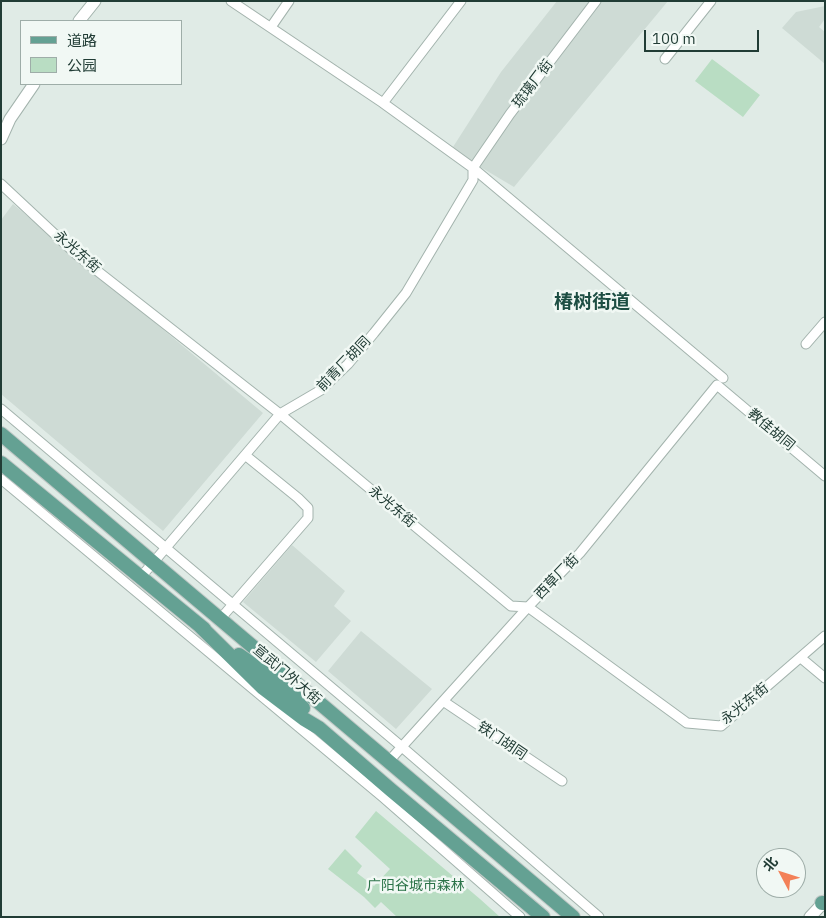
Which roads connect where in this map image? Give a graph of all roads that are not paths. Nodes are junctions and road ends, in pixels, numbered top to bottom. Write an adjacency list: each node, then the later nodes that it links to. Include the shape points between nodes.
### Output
1 (95, 1): 7 (street)
2 (232, 1): 8 (street, 教佳胡同)
3 (289, 1): 8 (street)
4 (461, 1): 11 (street)
5 (596, 1): 13 (street, 琉璃厂街)
6 (712, 1): 9 (street)
7 (80, 20)
8 (271, 27): 11 (street, 教佳胡同)
9 (665, 59)
10 (33, 85): 12 (street, via 10,119)
11 (383, 103): 13 (street, 教佳胡同)
12 (1, 139)
13 (473, 168): 17 (street, 教佳胡同); 19 (street, 前青厂胡同, via 473,180 406,293 348,364 321,390)
14 (1, 184): 19 (street, 永光东街, via 77,255)
15 (825, 322): 16 (street)
16 (806, 344)
17 (720, 381): 23 (street, 教佳胡同); 29 (street, 西草厂街, via 580,553)
18 (1, 409): 25 (street)
19 (280, 414): 21 (street, 前青厂胡同); 29 (street, 永光东街, via 511,606)
20 (1, 434): 26 (main road, 宣武门外大街)
21 (246, 455): 25 (street, 前青厂胡同); 28 (street, via 308,508 308,518)
22 (1, 463): 27 (main road, 宣武门外大街)
23 (825, 476)
24 (1, 479): 39 (street, via 339,760)
25 (167, 547): 26 (street, 前青厂胡同); 28 (street)
26 (154, 562): 27 (street, 前青厂胡同); 30 (main road, 宣武门外大街)
27 (140, 578): 40 (main road, 宣武门外大街, via 266,674 310,714 320,728)
28 (233, 604): 30 (street); 35 (street)
29 (528, 607): 32 (street, 永光东街, via 687,723 721,726); 34 (street, 西草厂街)
30 (221, 618): 36 (main road, 宣武门外大街)
31 (825, 636): 32 (street, 永光东街)
32 (801, 658): 33 (street)
33 (825, 678)
34 (443, 701): 35 (street, 西草厂街); 37 (street, 铁门胡同)
35 (402, 747): 36 (street, 西草厂街); 42 (street)
36 (388, 762): 41 (main road, 宣武门外大街)
37 (562, 781)
38 (824, 902): 43 (street)
39 (520, 917)
40 (543, 917)
41 (573, 917)
42 (599, 917)
43 (810, 917)

